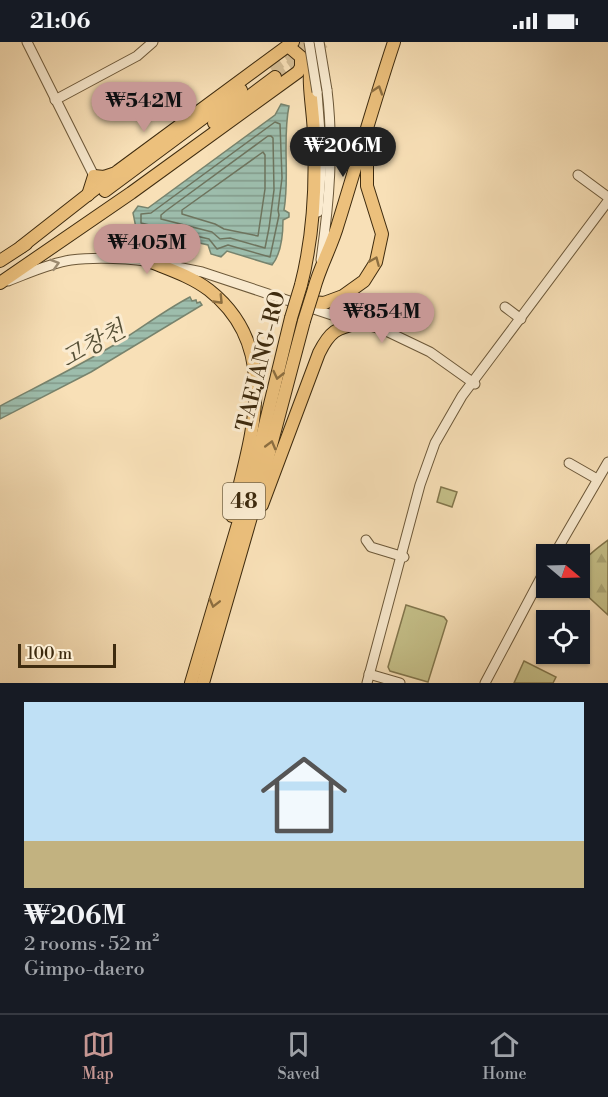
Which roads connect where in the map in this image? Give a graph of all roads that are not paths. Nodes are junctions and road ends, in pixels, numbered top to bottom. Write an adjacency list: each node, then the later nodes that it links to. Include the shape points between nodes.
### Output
1 (27, 42): 8 (street)
2 (153, 42): 8 (street, via 137,56)
3 (309, 42): 7 (street, TAEJANG-RO, bridge)
4 (318, 42): 7 (street, TAEJANG-RO, bridge); 19 (main road, 48, via 313,49 309,80 315,163)
5 (394, 42): 9 (main road, 48, one-way to 5)
6 (290, 43): 10 (main road); 22 (main road, via 301,57 298,72)
7 (322, 91): 19 (street, TAEJANG-RO, via 320,196); 20 (street, TAEJANG-RO, via 330,114 331,156)
8 (55, 100): 12 (street)
9 (369, 120): 20 (main road, 48, via 338,227); 23 (main road, one-way to 9, via 324,303 343,296 364,281 376,262 382,234 366,171)
10 (114, 174): 12 (main road); 13 (main road)
11 (578, 175): 14 (street)
12 (94, 176): 13 (main road)
13 (87, 196): 16 (main road)
14 (608, 197)
15 (608, 203): 25 (street); 27 (street)
16 (21, 247): 17 (main road); 21 (main road, via 79,211 273,73 87,215)
17 (0, 261)
18 (151, 262): 22 (street, one-way to 18, via 71,260); 23 (street, via 202,272); 35 (main road, one-way to 35, via 189,278 222,302 246,338 254,361 255,402)
19 (306, 262): 35 (main road, TAEJANG-RO / 48, one-way to 35, bridge, via 254,470)
20 (320, 265): 34 (main road, TAEJANG-RO / 48, one-way to 20, bridge)
21 (0, 275)
22 (0, 284)
23 (292, 301): 26 (street)
24 (505, 307): 25 (street)
25 (521, 319): 27 (street)
26 (360, 323): 27 (street, via 415,343); 34 (main road, via 332,333 319,353)
27 (473, 384): 33 (street, via 435,443 420,485)
28 (608, 462): 30 (street)
29 (569, 463): 30 (street)
30 (597, 479): 32 (street)
31 (366, 540): 33 (street, via 372,547)
32 (560, 544)
33 (403, 557): 37 (street)
34 (237, 564): 39 (main road, TAEJANG-RO / 48)
35 (221, 579): 38 (main road, TAEJANG-RO / 48, one-way to 38)
36 (536, 587): 41 (street)
37 (369, 679): 40 (street)
38 (191, 683)
39 (203, 683)
40 (400, 683)
41 (485, 683)

